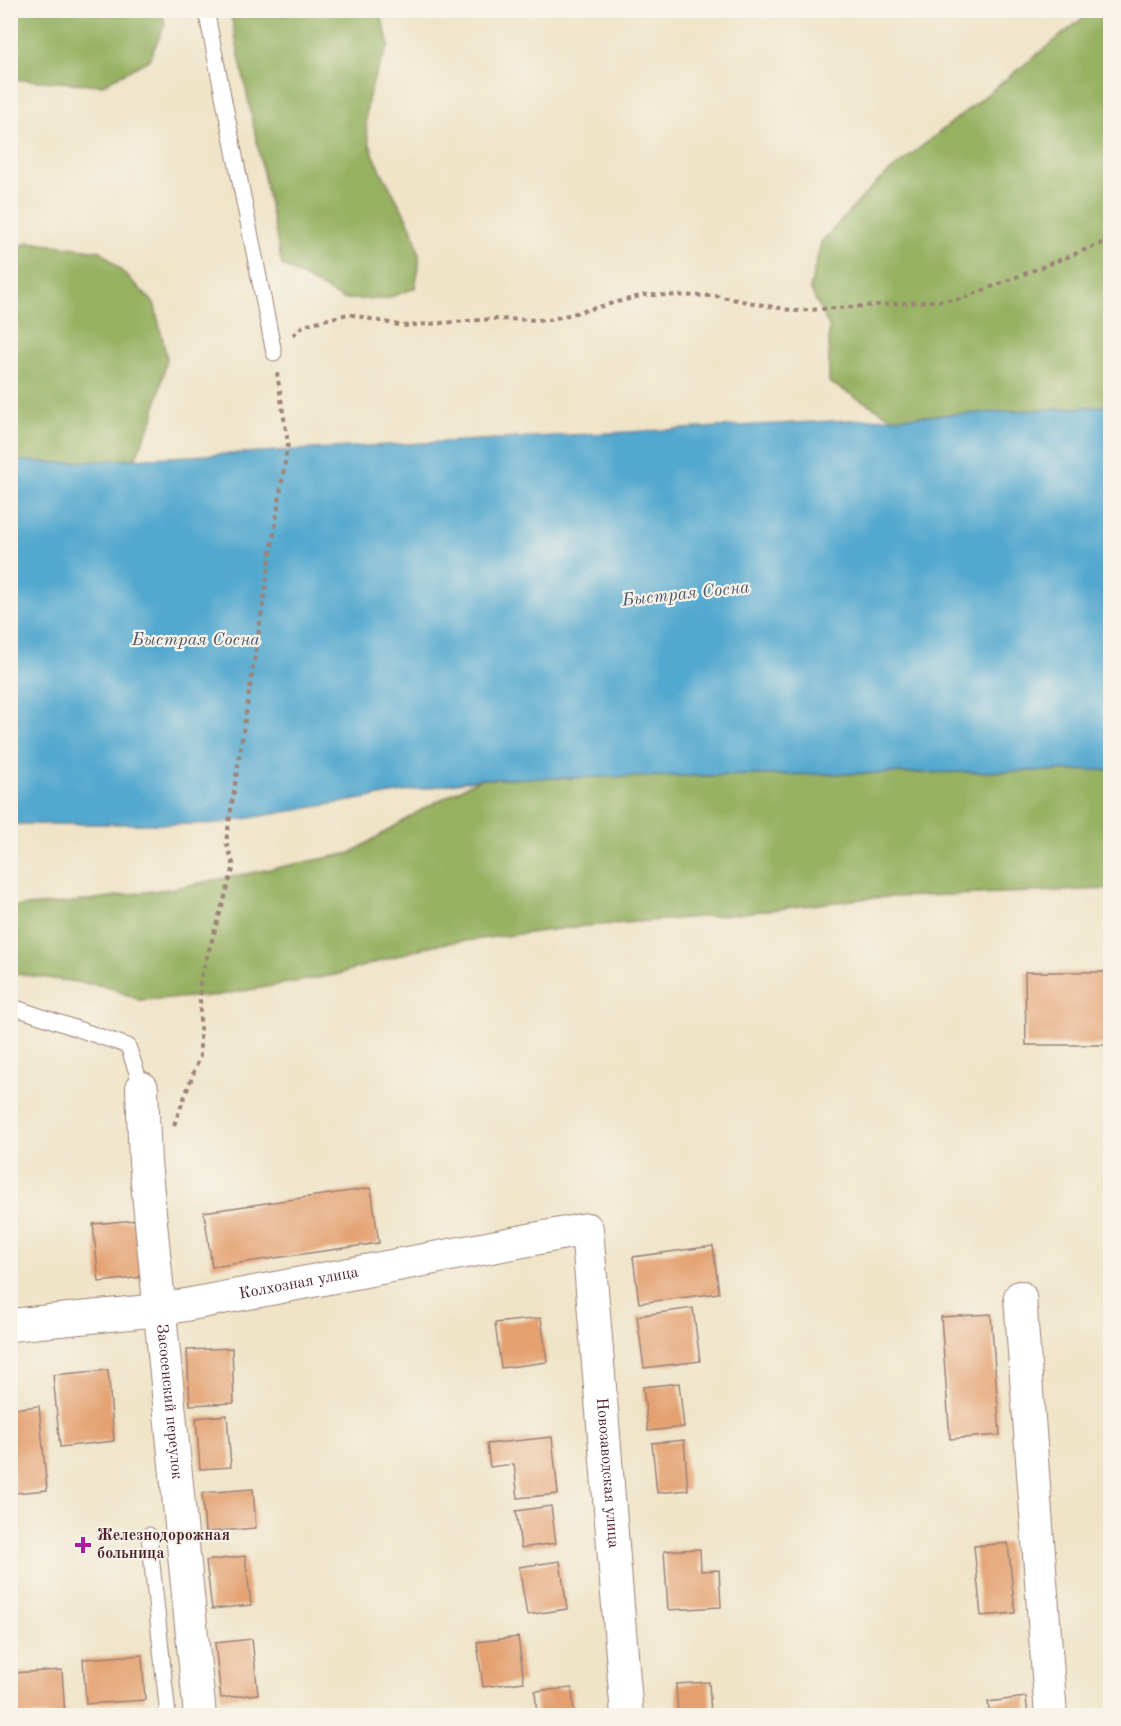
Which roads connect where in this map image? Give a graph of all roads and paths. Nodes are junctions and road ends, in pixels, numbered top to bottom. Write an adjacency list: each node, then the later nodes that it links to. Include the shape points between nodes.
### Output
1 (206, 10): 3 (lane)
2 (1110, 240): 3 (path, via 961,299 795,311 716,296 644,295 549,321 493,319 403,326 348,314 304,325)
3 (274, 353): 6 (path, via 288,444 226,842 234,866 200,980 200,1056)
4 (10, 1006): 5 (lane, via 128,1046)
5 (142, 1088): 9 (street, Засосенский переулок)
6 (174, 1128)
7 (587, 1229): 9 (street, Колхозная улица); 14 (street, Новозаводская улица)
8 (1020, 1297): 15 (street)
9 (159, 1310): 10 (street, Колхозная улица); 13 (street, Засосенский переулок)
10 (10, 1324)
11 (149, 1535): 12 (lane)
12 (168, 1716)
13 (200, 1716)
14 (627, 1716)
15 (1051, 1716)

